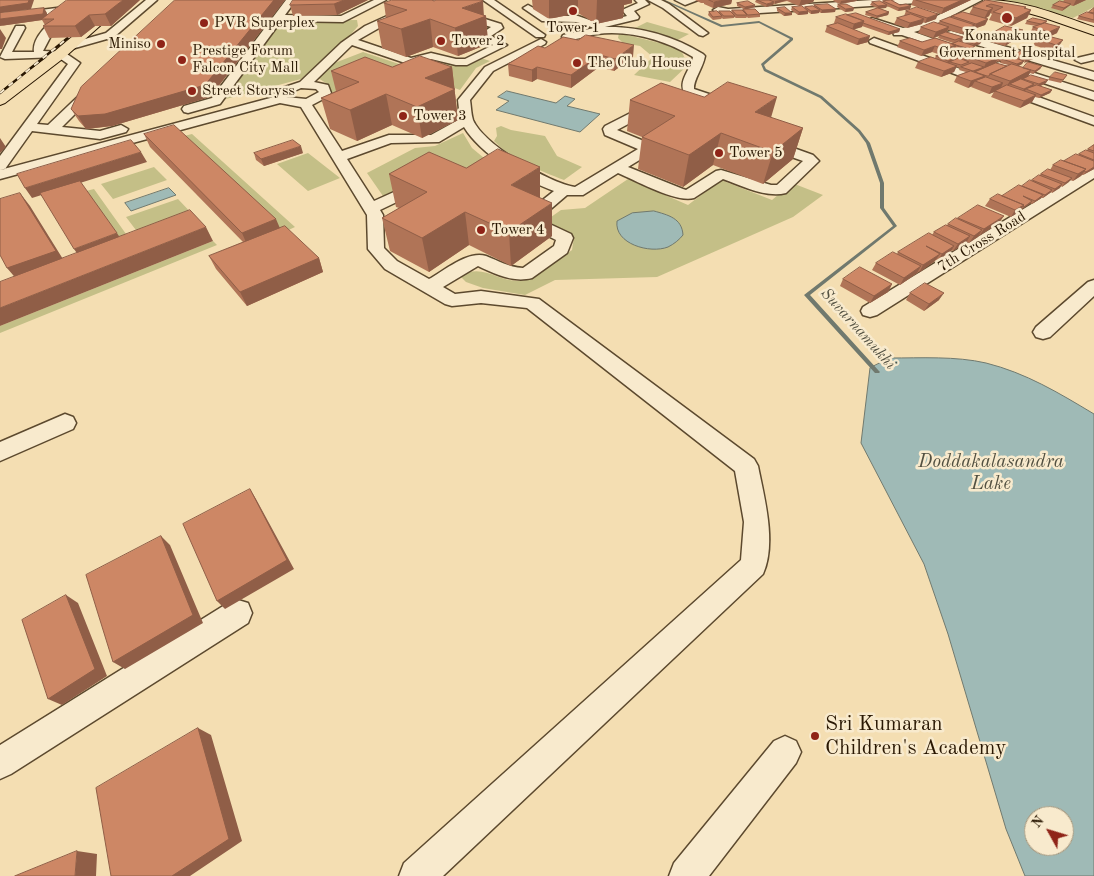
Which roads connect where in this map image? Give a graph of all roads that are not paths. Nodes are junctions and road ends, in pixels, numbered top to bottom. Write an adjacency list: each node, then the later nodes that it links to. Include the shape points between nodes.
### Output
1 (122, 0): 44 (main road)
2 (152, 0): 44 (street, via 110,35)
3 (291, 0): 25 (street)
4 (381, 0): 25 (street, via 344,18)
5 (446, 0): 22 (street)
6 (488, 0): 40 (street)
7 (502, 0): 21 (street)
8 (640, 0): 34 (street, via 644,4 628,10 634,17)
9 (653, 0): 39 (street)
10 (680, 0): 11 (street)
11 (693, 0)
12 (755, 0): 20 (street, via 718,11)
13 (834, 0): 20 (street)
14 (918, 0): 20 (street)
15 (977, 0): 29 (street)
16 (994, 0): 28 (main road)
17 (544, 6): 19 (street)
18 (80, 7): 24 (street); 33 (street); 46 (main road)
19 (528, 8): 21 (street); 34 (street, via 546,19 578,19)
20 (809, 8)
21 (516, 10): 40 (street)
22 (403, 13): 26 (street); 31 (street)
23 (860, 16): 38 (street)
24 (0, 18)
25 (278, 18): 65 (street, via 216,101)
26 (422, 19)
27 (449, 19): 45 (street, via 466,16 497,26 483,36 502,45 461,63 431,56 411,62)
28 (1069, 21): 30 (street); 35 (main road)
29 (924, 26): 38 (street); 47 (street)
30 (1053, 26)
31 (372, 27): 37 (street); 41 (street)
32 (28, 28): 33 (street); 36 (street); 49 (street)
33 (49, 28): 46 (street)
34 (606, 28): 40 (street); 62 (street, via 633,32 690,50 699,56 698,67 687,83 687,89)
35 (1092, 28)
36 (7, 29)
37 (387, 32)
38 (902, 32): 48 (street); 68 (street, via 870,38)
39 (703, 33)
40 (553, 40): 57 (street, via 489,69)
41 (351, 41): 45 (street); 56 (street)
42 (392, 44): 45 (street)
43 (1029, 46): 47 (street)
44 (64, 50): 46 (street); 59 (main road); 70 (street, via 74,63)
45 (377, 50)
46 (34, 52): 49 (street); 53 (main road)
47 (1015, 53): 54 (street)
48 (966, 54)
49 (2, 57)
50 (1094, 57): 52 (street)
51 (984, 60): 58 (street)
52 (1081, 60)
53 (16, 67)
54 (1094, 76)
55 (100, 82): 71 (street)
56 (304, 84): 60 (street, via 280,93); 61 (street, via 324,88 325,93 320,98)
57 (468, 94): 67 (street, via 464,100); 67 (street, via 451,102)
58 (1094, 96)
59 (0, 100)
60 (280, 100): 61 (street); 78 (street)
61 (304, 102): 73 (street, via 326,125)
62 (726, 104): 64 (street); 66 (street)
63 (668, 107): 76 (street, via 653,104 610,129 610,132 646,147)
64 (742, 109)
65 (180, 112)
66 (712, 113)
67 (467, 120): 73 (street, via 434,139 389,139); 75 (street, via 498,155)
68 (1093, 120)
69 (136, 125): 71 (street, via 100,135)
70 (28, 128): 71 (street); 74 (street)
71 (51, 130)
72 (779, 131): 76 (street, via 767,140 768,144 812,161 781,190 770,190 722,174 689,195)
73 (340, 157): 82 (street)
74 (0, 166)
75 (517, 166): 79 (street); 81 (street)
76 (618, 168): 81 (street, via 578,192)
77 (1094, 172): 85 (street, 7th Cross Road)
78 (0, 176)
79 (500, 176)
80 (438, 182): 82 (street, via 430,181)
81 (564, 190): 83 (street, via 531,216 530,221 536,225 565,238 561,249 541,264 526,274 505,272 480,260)
82 (371, 208): 83 (street, via 375,215 376,249 391,265)
83 (430, 286): 92 (street, via 452,300 481,296 532,303 746,466 756,522 754,565)
84 (1094, 286): 86 (street)
85 (870, 311)
86 (1042, 332)
87 (65, 423): 88 (street)
88 (0, 452)
89 (238, 613): 91 (street)
90 (785, 752): 93 (street)
91 (0, 763)
92 (417, 876)
93 (688, 876)

